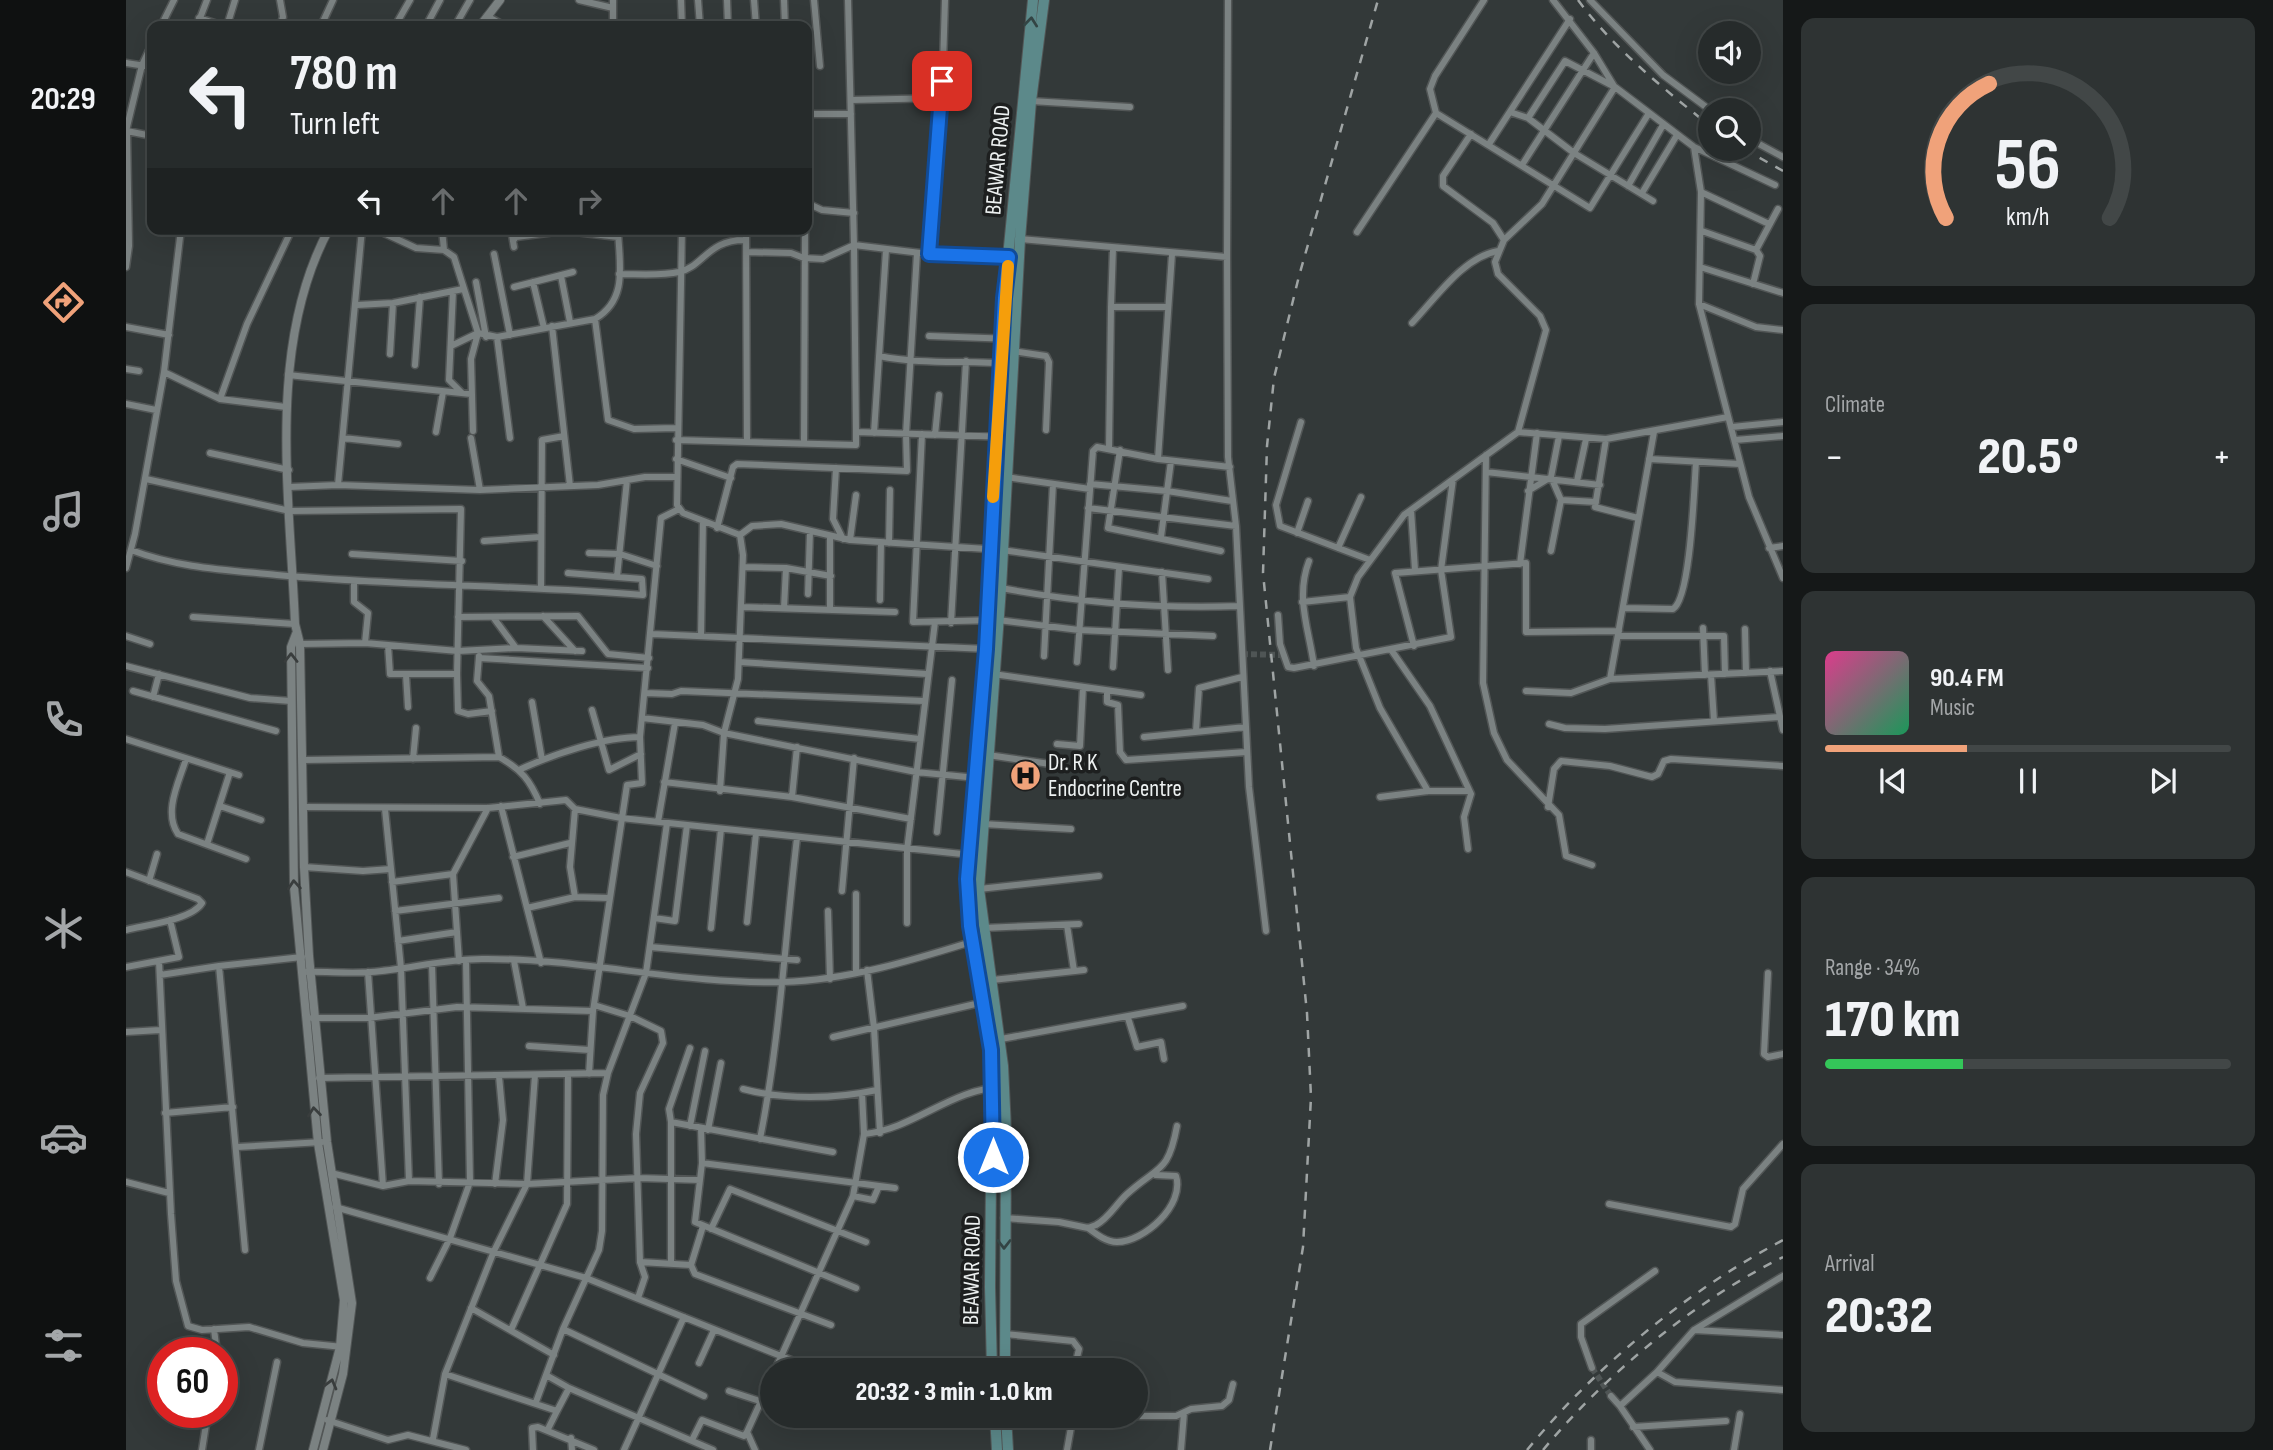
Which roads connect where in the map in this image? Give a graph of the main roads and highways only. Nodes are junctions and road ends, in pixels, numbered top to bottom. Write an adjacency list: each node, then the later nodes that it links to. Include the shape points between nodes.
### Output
1 (1033, 0): 3 (main road, BEAWAR ROAD, one-way to 1)
2 (1044, 0): 3 (main road, BEAWAR ROAD, via 1020,239)
3 (1014, 258): 4 (main road, BEAWAR ROAD)
4 (1007, 339): 5 (main road, BEAWAR ROAD); 5 (main road, BEAWAR ROAD, via 1012,351)
5 (1006, 364): 6 (main road, BEAWAR ROAD, via 996,436); 6 (main road, BEAWAR ROAD, via 1009,437 1001,588)
6 (993, 621): 7 (main road, BEAWAR ROAD)
7 (991, 649): 8 (main road, BEAWAR ROAD, via 979,889 1001,1039); 8 (main road, BEAWAR ROAD, via 974,777 967,897)
8 (998, 1077): 9 (main road, BEAWAR ROAD, via 993,1132); 10 (main road, BEAWAR ROAD, one-way to 10)
9 (992, 1358)
10 (1005, 1358)
11 (996, 1428): 13 (main road)
12 (1007, 1428): 14 (main road)
13 (997, 1450)
14 (1008, 1450)

